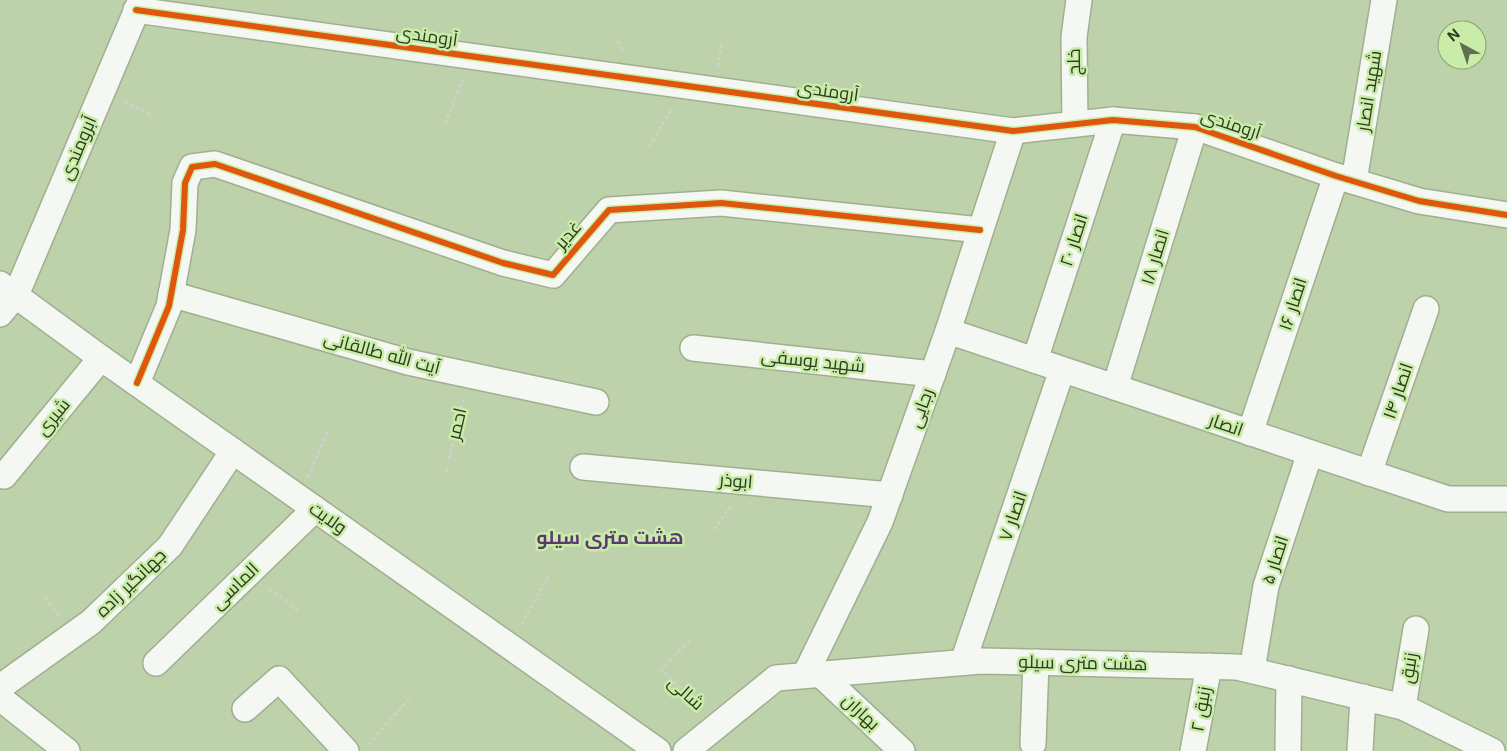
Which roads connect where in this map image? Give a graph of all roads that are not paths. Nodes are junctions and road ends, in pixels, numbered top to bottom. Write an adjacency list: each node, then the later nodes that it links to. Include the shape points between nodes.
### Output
1 (1079, 0): 5 (street, خلج, via 1074,37)
2 (1384, 0): 8 (street, شهید انصار)
3 (139, 5): 7 (street, آرومندی, via 472,57); 12 (street, آبرومندی, via 103,90)
4 (1113, 120): 5 (street, آرومندی); 6 (street, آرومندی); 17 (street, انصار ۲۰)
5 (1075, 124): 7 (street, آرومندی)
6 (1195, 127): 8 (street, آرومندی); 21 (street, انصار ۱۸)
7 (1013, 131): 10 (street, رجایی)
8 (1345, 179): 9 (street, آرومندی, via 1419,201); 23 (street, انصار ۱۶)
9 (1507, 216)
10 (980, 230): 11 (street, غدیر, via 721,203 609,210 553,274 503,262 215,164 192,167 185,183 183,230); 14 (street, رجایی)
11 (171, 294): 20 (street); 22 (street, آیت الله طالقانی, via 408,362)
12 (5, 298): 16 (street, ولایت)
13 (1426, 308): 27 (street, انصار ۱۴)
14 (948, 331): 17 (street, انصار); 19 (street, رجایی)
15 (693, 348): 19 (street, شهید یوسفی)
16 (101, 358): 20 (street, ولایت); 28 (street, شیری)
17 (1035, 360): 18 (street, انصار)
18 (1062, 370): 21 (street, انصار); 33 (street, انصار ۷)
19 (933, 374): 29 (street, رجایی)
20 (137, 383): 24 (street, ولایت)
21 (1114, 387): 23 (street, انصار)
22 (596, 402)
23 (1250, 433): 25 (street, انصار)
24 (233, 451): 31 (street, ولایت); 40 (street, جهانگیر زاده, via 170,546 91,622)
25 (1310, 453): 27 (street, انصار); 37 (street, انصار ۵, via 1266,586)
26 (583, 467): 29 (street, ابوذر)
27 (1369, 473): 30 (street, انصار, via 1448,499)
28 (4, 476)
29 (890, 495): 38 (street, رجایی)
30 (1507, 499)
31 (307, 503): 35 (street, الماسی, via 248,573); 49 (street, ولایت)
32 (1416, 630): 43 (street, زنبق)
33 (964, 662): 34 (street, هشت متری سیلو); 38 (street, هشت متری سیلو)
34 (1036, 662): 36 (street, هشت متری سیلو); 45 (street)
35 (156, 663)
36 (1209, 666): 37 (street, هشت متری سیلو); 52 (street, زنبق ۲)
37 (1252, 670): 39 (street, هشت متری سیلو)
38 (813, 674): 50 (street, هشت متری سیلو, via 776,678); 51 (street, بهاران)
39 (1289, 679): 41 (street, هشت متری سیلو); 53 (street)
40 (0, 687)
41 (1363, 697): 43 (street, هشت متری سیلو); 54 (street)
42 (0, 698): 47 (street)
43 (1403, 707): 46 (street, هشت متری سیلو)
44 (245, 709): 48 (street, via 279,679)
45 (1033, 744)
46 (1467, 745): 55 (street, هشت متری سیلو)
47 (67, 751)
48 (346, 751)
49 (658, 751)
50 (686, 751)
51 (902, 751)
52 (1193, 751)
53 (1288, 751)
54 (1360, 751)
55 (1492, 751)

